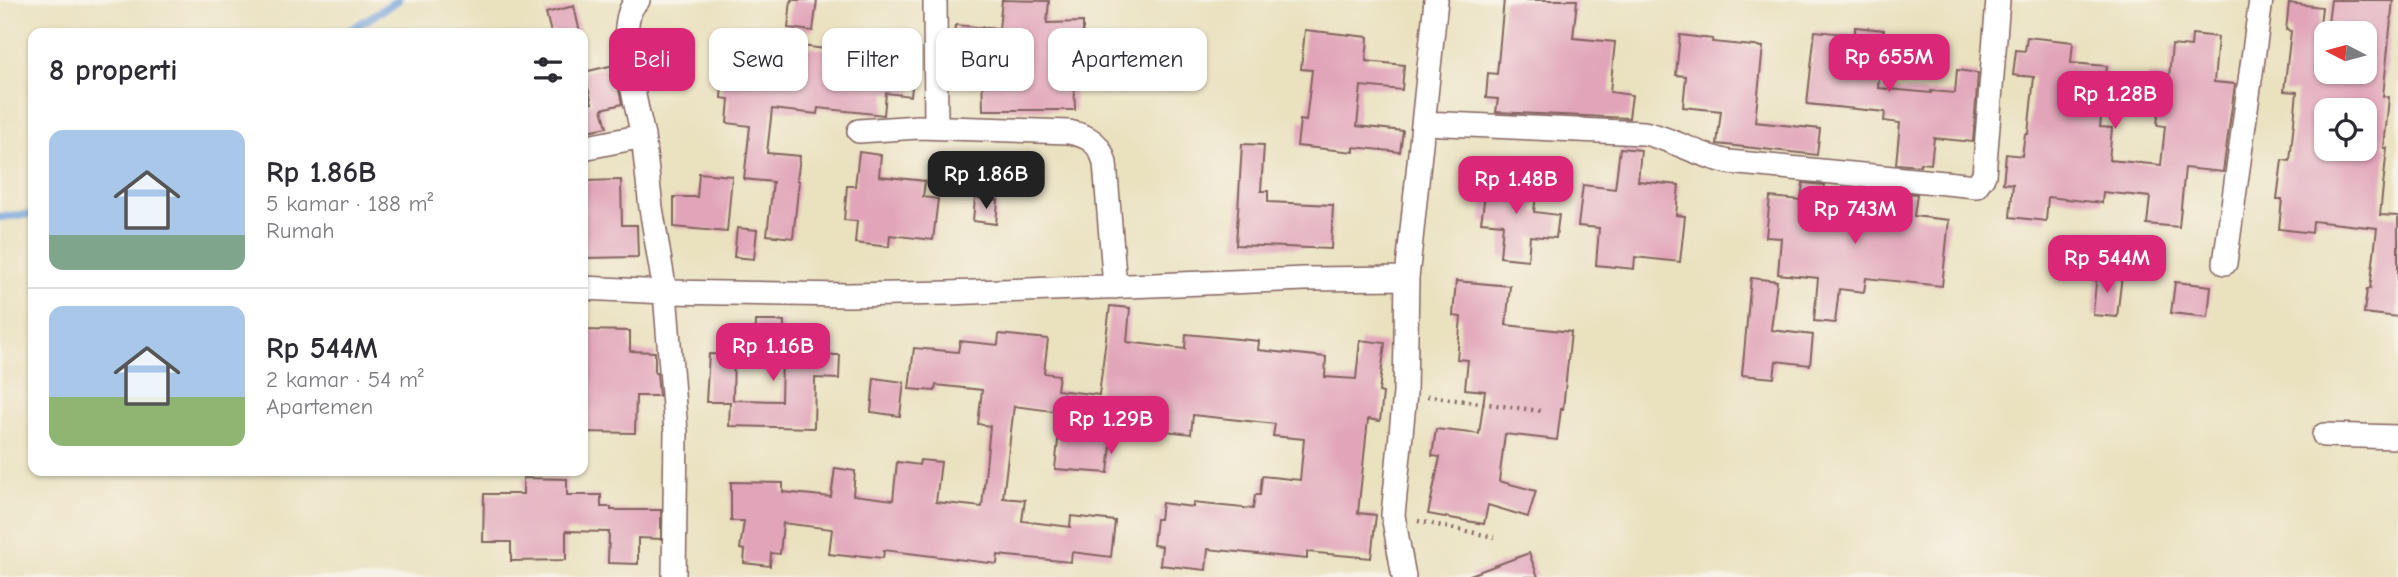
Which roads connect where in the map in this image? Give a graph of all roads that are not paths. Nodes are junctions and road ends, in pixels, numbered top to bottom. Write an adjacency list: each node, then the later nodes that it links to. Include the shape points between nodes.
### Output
1 (638, 0): 9 (street, via 627,21 626,44)
2 (934, 0): 7 (street)
3 (1436, 0): 6 (street)
4 (1997, 0): 6 (street, via 1984,175 1976,186 1729,162 1644,133)
5 (2261, 0): 11 (street)
6 (1423, 123): 12 (street)
7 (936, 127): 8 (street); 13 (street, via 1069,132 1094,141 1105,163)
8 (859, 131)
9 (643, 136): 10 (street); 15 (street)
10 (588, 147)
11 (2225, 263)
12 (1407, 278): 13 (street); 19 (street, via 1405,393 1393,515)
13 (1115, 287): 15 (street, via 849,295)
14 (588, 288): 15 (street)
15 (665, 292): 18 (street, via 676,432)
16 (2325, 435): 17 (street)
17 (2398, 437)
18 (674, 577)
19 (1404, 577)

